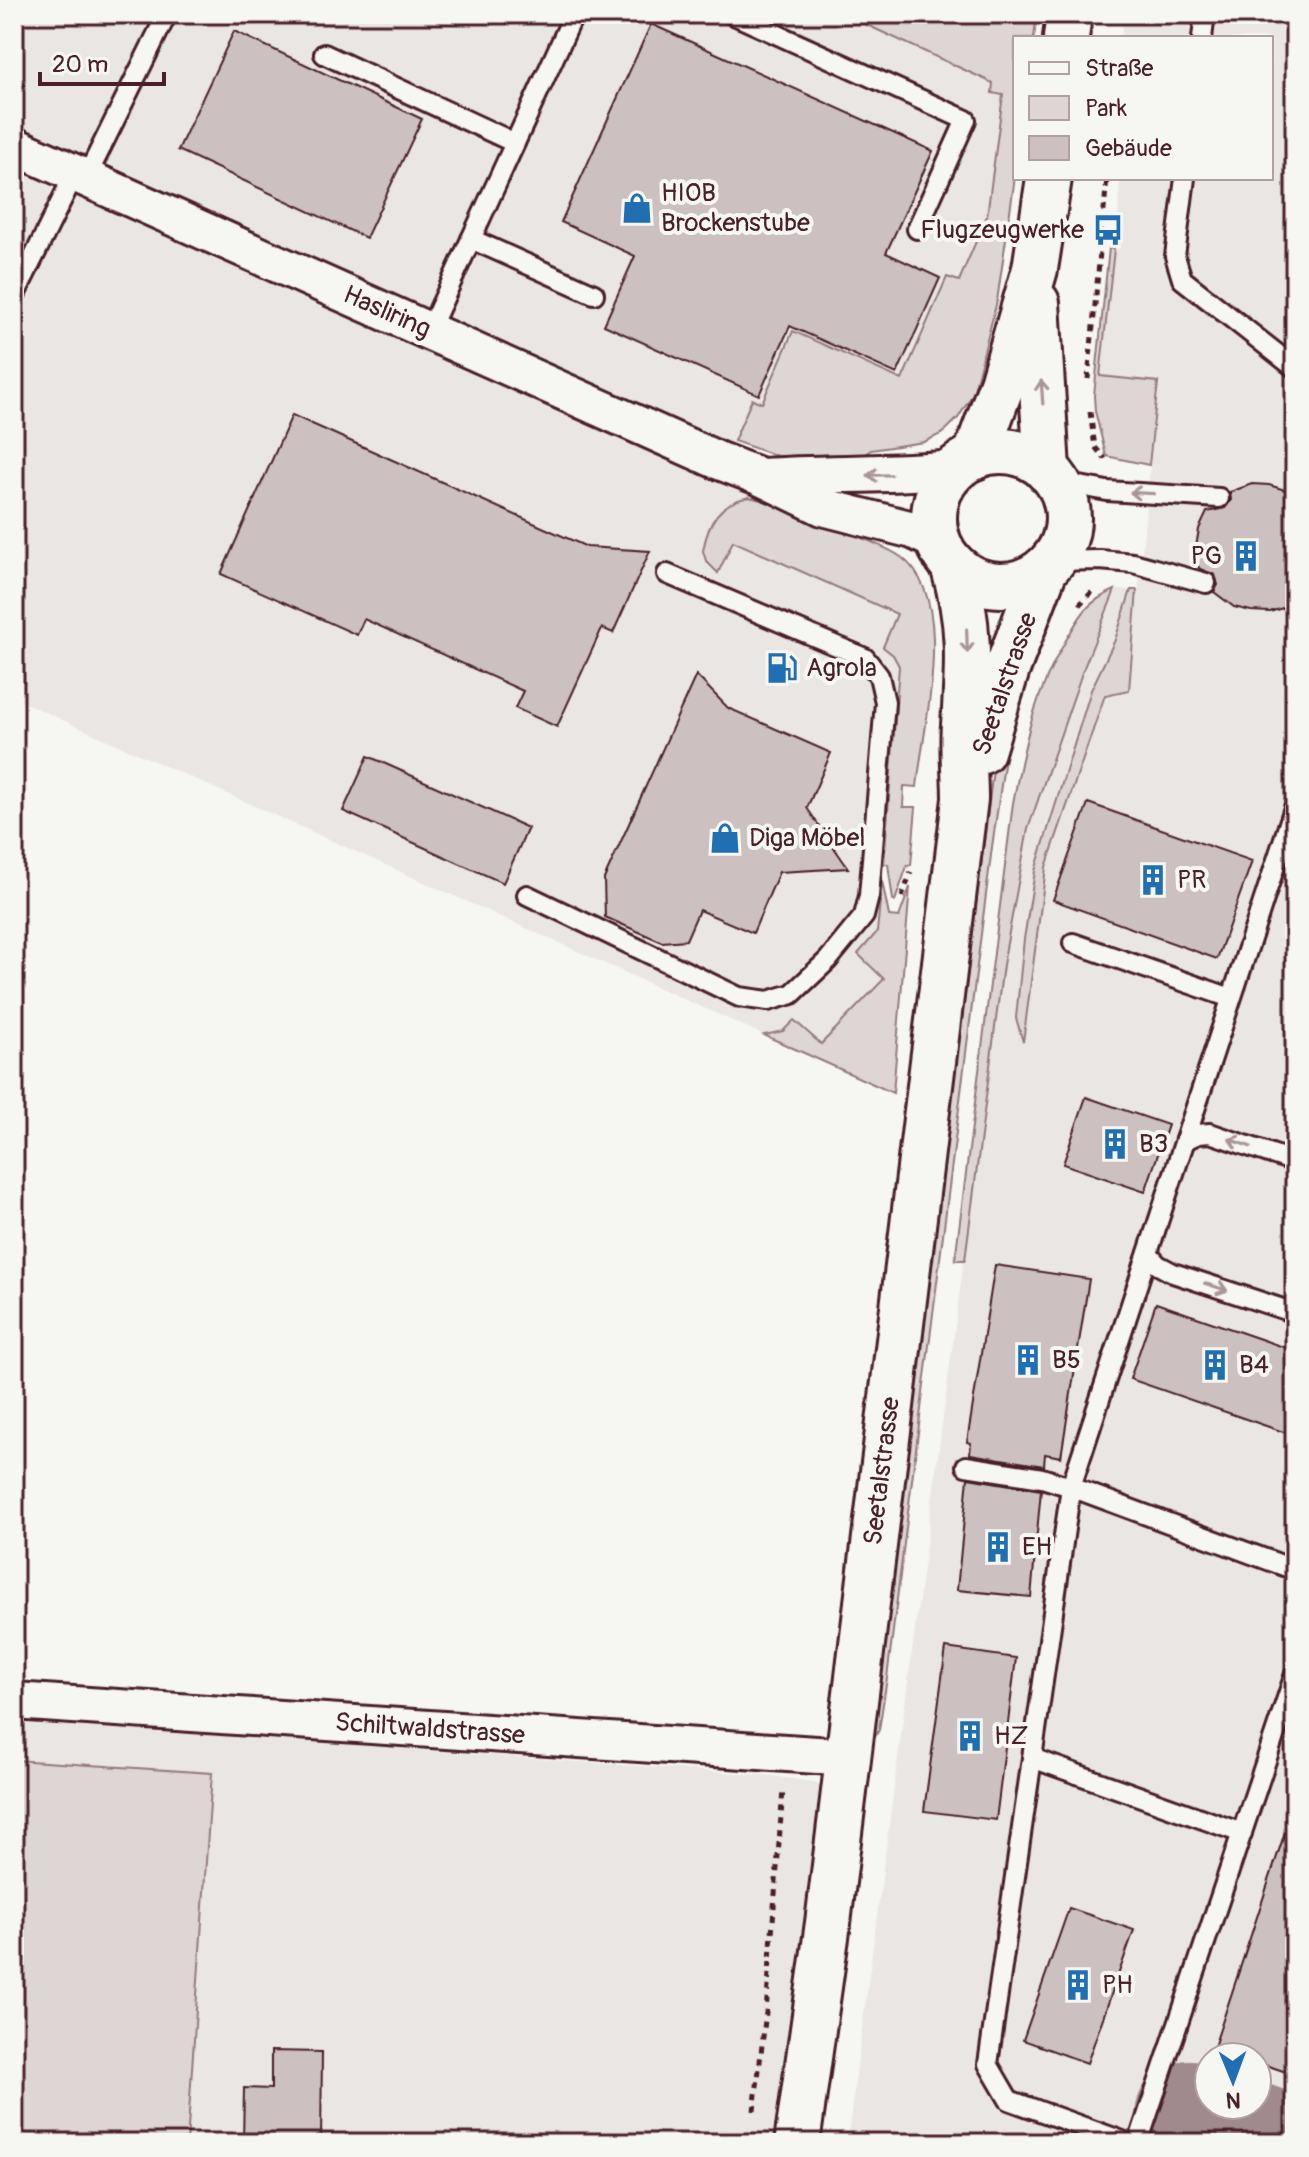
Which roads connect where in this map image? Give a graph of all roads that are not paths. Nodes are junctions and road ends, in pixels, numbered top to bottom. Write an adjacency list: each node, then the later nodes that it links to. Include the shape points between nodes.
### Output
1 (167, 14): 11 (lane)
2 (574, 14): 9 (lane)
3 (732, 14): 14 (lane, via 966,120)
4 (1069, 14): 6 (main road)
5 (1205, 14): 7 (lane)
6 (1066, 36)
7 (1202, 36)
8 (324, 54): 9 (lane)
9 (515, 143): 15 (lane)
10 (14, 146): 11 (street, Hasliring)
11 (80, 176): 18 (lane); 19 (street, Hasliring)
12 (1049, 180): 16 (main road)
13 (1185, 180): 20 (lane, via 1175,256 1182,279)
14 (917, 229)
15 (471, 239): 17 (lane); 19 (lane)
16 (1035, 269): 21 (main road, via 1002,384); 22 (main road, one-way to 16)
17 (594, 294)
18 (14, 297)
19 (429, 331): 23 (street, Hasliring)
20 (1295, 368)
21 (966, 463): 22 (main road, via 990,453 1020,454); 23 (street, Hasliring, one-way to 23, via 872,475); 25 (main road, via 944,484 936,502 934,522)
22 (1053, 476): 24 (lane, one-way to 22, via 1107,491); 26 (main road, via 1068,523)
23 (761, 477): 25 (street, Hasliring, via 823,507 913,530)
24 (1219, 498)
25 (946, 554): 26 (main road, via 974,579 998,585 1031,578); 29 (main road, Seetalstrasse, one-way to 29, via 963,599 967,640)
26 (1049, 565): 28 (lane, via 1133,563); 29 (main road, Seetalstrasse, via 1007,669)
27 (667, 574): 31 (lane, via 865,658 879,676 885,702 864,916 792,994 768,1001 739,997)
28 (1206, 583)
29 (965, 799): 43 (main road, Seetalstrasse)
30 (1295, 805): 33 (lane)
31 (527, 895)
32 (1073, 943): 33 (lane)
33 (1231, 998): 34 (lane)
34 (1185, 1140): 35 (lane, one-way to 34, via 1210,1133); 36 (lane)
35 (1295, 1162)
36 (1148, 1254): 37 (lane, one-way to 37, via 1173,1273); 39 (lane)
37 (1295, 1313)
38 (966, 1466): 39 (lane)
39 (1071, 1487): 40 (lane); 44 (lane)
40 (1295, 1570)
41 (1295, 1674): 45 (lane)
42 (14, 1701): 43 (street, Schiltwaldstrasse)
43 (847, 1757): 46 (main road, Seetalstrasse)
44 (1032, 1758): 45 (lane); 47 (lane, via 988,2064 1009,2100)
45 (1242, 1833): 48 (lane)
46 (797, 2143)
47 (1128, 2143)
48 (1138, 2143)

